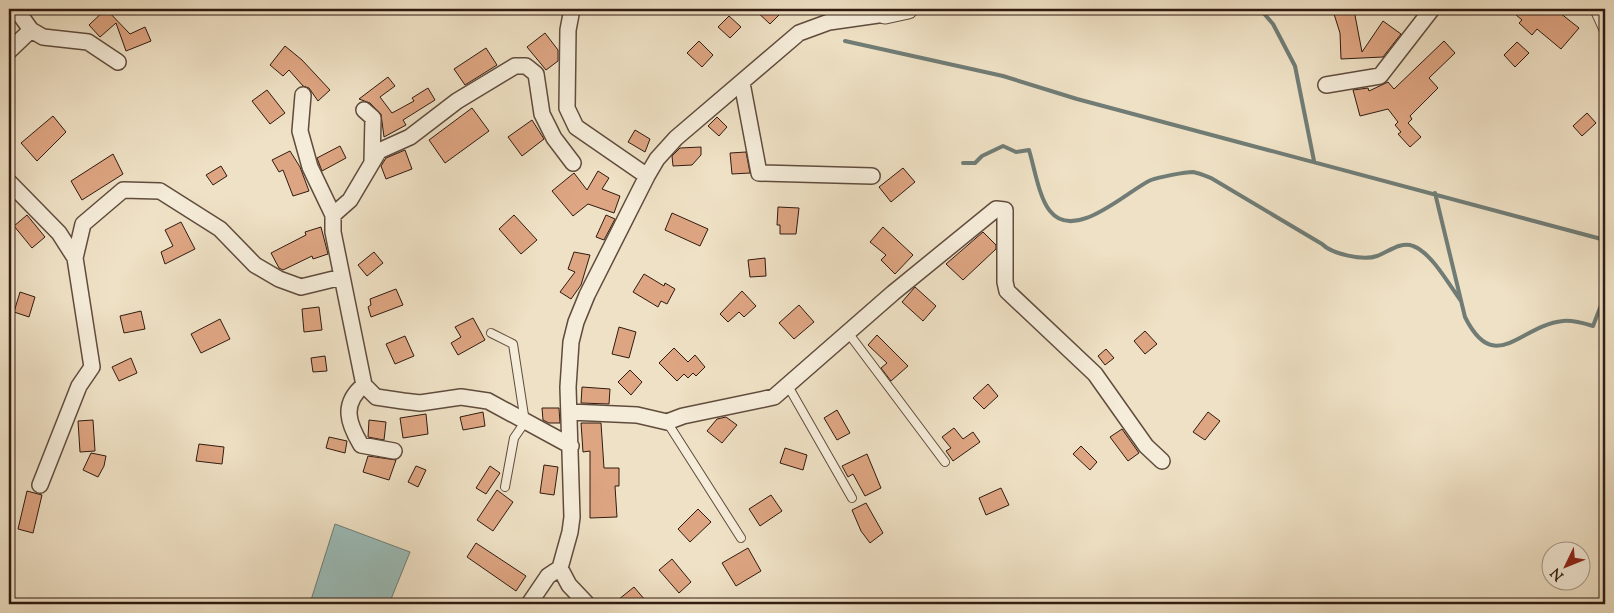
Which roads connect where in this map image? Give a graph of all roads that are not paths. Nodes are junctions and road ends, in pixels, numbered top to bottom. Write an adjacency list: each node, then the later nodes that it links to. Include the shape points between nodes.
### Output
1 (16, 9): 7 (street)
2 (572, 9): 17 (street, via 568,30 567,108 576,127)
3 (908, 9): 6 (street)
4 (1432, 9): 12 (street, via 1380,76)
5 (1594, 9): 8 (lane)
6 (882, 11): 11 (street, via 829,22 799,33)
7 (31, 30): 9 (street); 10 (street, via 43,37 88,42)
8 (1605, 33)
9 (9, 51)
10 (118, 62)
11 (742, 82): 17 (street, via 676,138); 18 (street, via 759,172)
12 (1326, 85)
13 (303, 95): 20 (street, via 300,131 310,167)
14 (364, 110): 15 (street, via 373,118)
15 (372, 162): 16 (street, via 379,152 410,137 457,101 515,66 526,66 536,74 542,114); 20 (street, via 350,200)
16 (573, 164)
17 (647, 176): 27 (street, via 576,322 568,359)
18 (872, 176)
19 (9, 182): 21 (street, via 59,233)
20 (332, 215): 22 (street)
21 (75, 258): 22 (street, via 83,224 123,190 160,191 220,228 255,265 279,279 301,288); 34 (street, via 92,367 73,399)
22 (342, 277): 25 (street)
23 (491, 333): 28 (lane, via 513,344)
24 (848, 334): 26 (street); 32 (street, via 996,209 1005,210 1007,291 1095,374 1146,446); 33 (lane)
25 (364, 385): 28 (street, via 376,397 420,403 475,398 488,401); 31 (street, via 349,402 353,431 362,445)
26 (788, 386): 29 (street, via 774,398 683,416); 36 (lane)
27 (570, 412): 29 (street, via 637,414); 30 (street)
28 (525, 422): 30 (street); 35 (lane, via 514,438)
29 (668, 422): 37 (lane)
30 (571, 446): 38 (street, via 572,517)
31 (394, 451)
32 (1162, 461)
33 (945, 462)
34 (40, 486)
35 (505, 487)
36 (852, 498)
37 (741, 538)
38 (560, 568): 39 (street, via 548,576); 40 (street, via 568,585)
39 (529, 604)
40 (587, 604)

